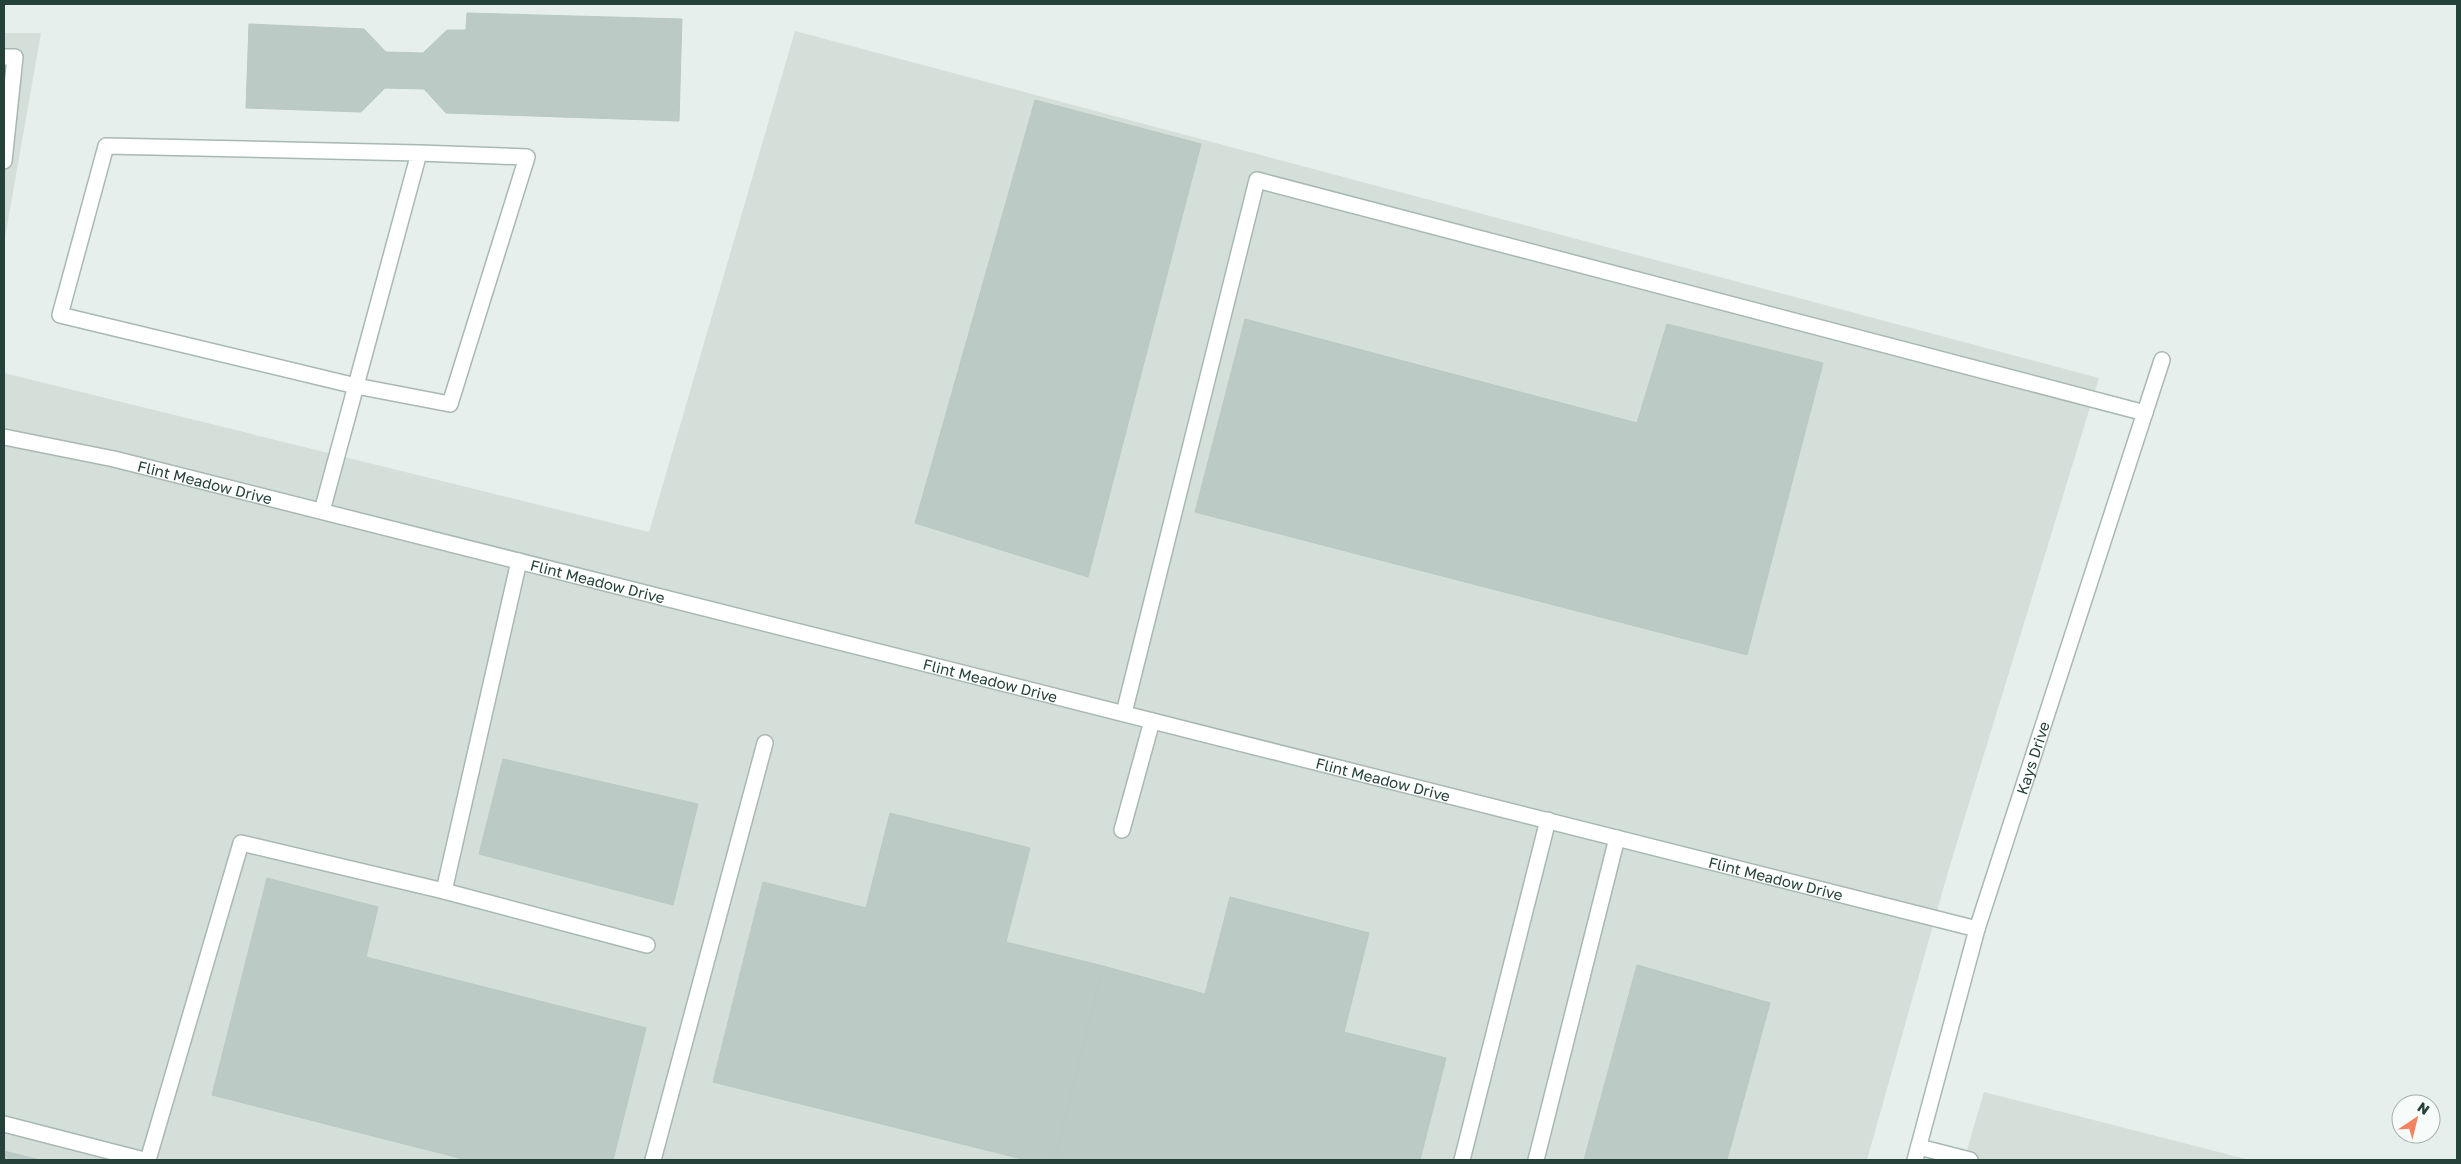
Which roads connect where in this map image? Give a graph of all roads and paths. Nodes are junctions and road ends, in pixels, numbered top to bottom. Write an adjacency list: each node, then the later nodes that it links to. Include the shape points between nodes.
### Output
1 (4, 57): 3 (street, via 15,58)
2 (419, 153): 5 (street); 5 (street, via 527,157 450,404); 5 (street, via 106,146 60,315)
3 (4, 161)
4 (2162, 360): 6 (street, Kays Drive)
5 (356, 386): 8 (street)
6 (2145, 413): 10 (street, via 1257,180); 17 (street, Kays Drive)
7 (4, 437): 8 (street, Flint Meadow Drive, via 114,458)
8 (322, 511): 9 (street, Flint Meadow Drive)
9 (519, 561): 10 (street, Flint Meadow Drive); 16 (street)
10 (1124, 713): 11 (street, Flint Meadow Drive)
11 (1152, 721): 13 (street, Flint Meadow Drive); 14 (street)
12 (765, 743): 23 (street)
13 (1548, 820): 15 (street, Flint Meadow Drive); 24 (street)
14 (1122, 830)
15 (1617, 838): 17 (street, Flint Meadow Drive); 25 (street)
16 (444, 891): 18 (street); 22 (street, via 241,843)
17 (1977, 929): 20 (street, Kays Drive)
18 (648, 945)
19 (4, 1124): 21 (street)
20 (1917, 1154): 26 (street)
21 (144, 1160)
22 (148, 1160)
23 (653, 1160)
24 (1462, 1160)
25 (1536, 1160)
26 (1970, 1160)

